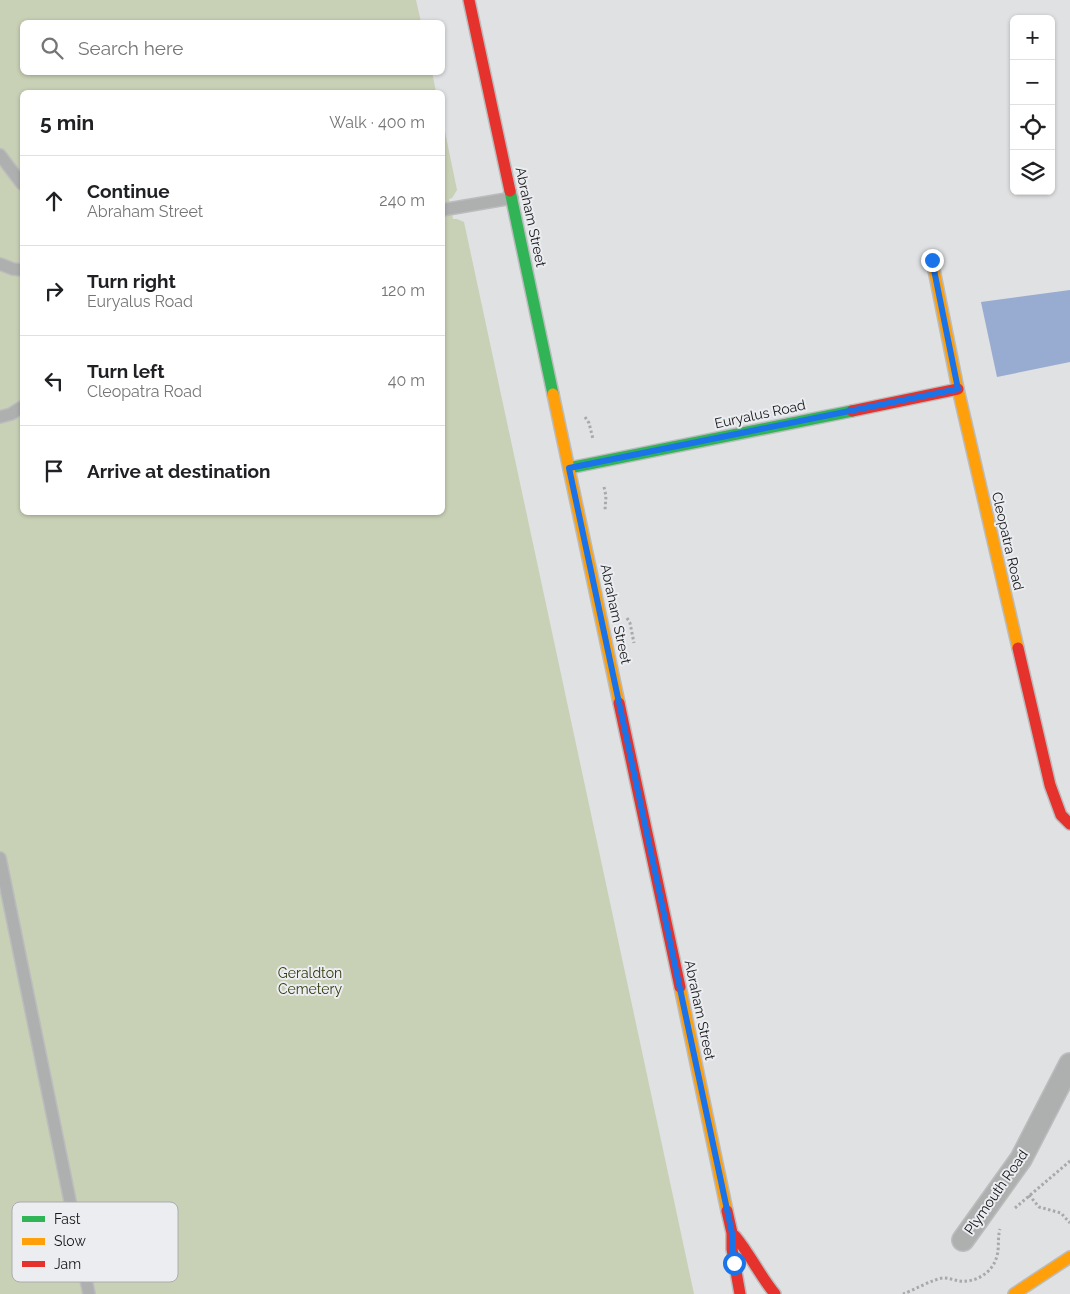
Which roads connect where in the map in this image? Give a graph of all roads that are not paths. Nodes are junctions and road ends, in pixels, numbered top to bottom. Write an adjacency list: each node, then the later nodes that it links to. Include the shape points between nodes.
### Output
1 (470, 0): 4 (main road, Abraham Street)
2 (0, 155): 3 (lane)
3 (20, 181)
4 (512, 198): 5 (lane); 12 (main road, Abraham Street)
5 (445, 209)
6 (932, 260): 9 (main road, Cleopatra Road)
7 (0, 264): 8 (lane)
8 (20, 270)
9 (958, 389): 12 (main road, Euryalus Road); 13 (main road, Cleopatra Road, via 1050,785 1061,815)
10 (20, 407): 11 (lane)
11 (0, 417)
12 (569, 468): 17 (main road, Abraham Street)
13 (1070, 824)
14 (0, 858): 16 (lane)
15 (1070, 1064): 18 (street, Plymouth Road, via 1021,1159)
16 (69, 1202)
17 (732, 1233): 20 (main road, Abraham Street); 21 (main road, Abraham Street)
18 (963, 1240)
19 (1070, 1258): 22 (main road)
20 (740, 1294)
21 (774, 1294)
22 (1014, 1294)

